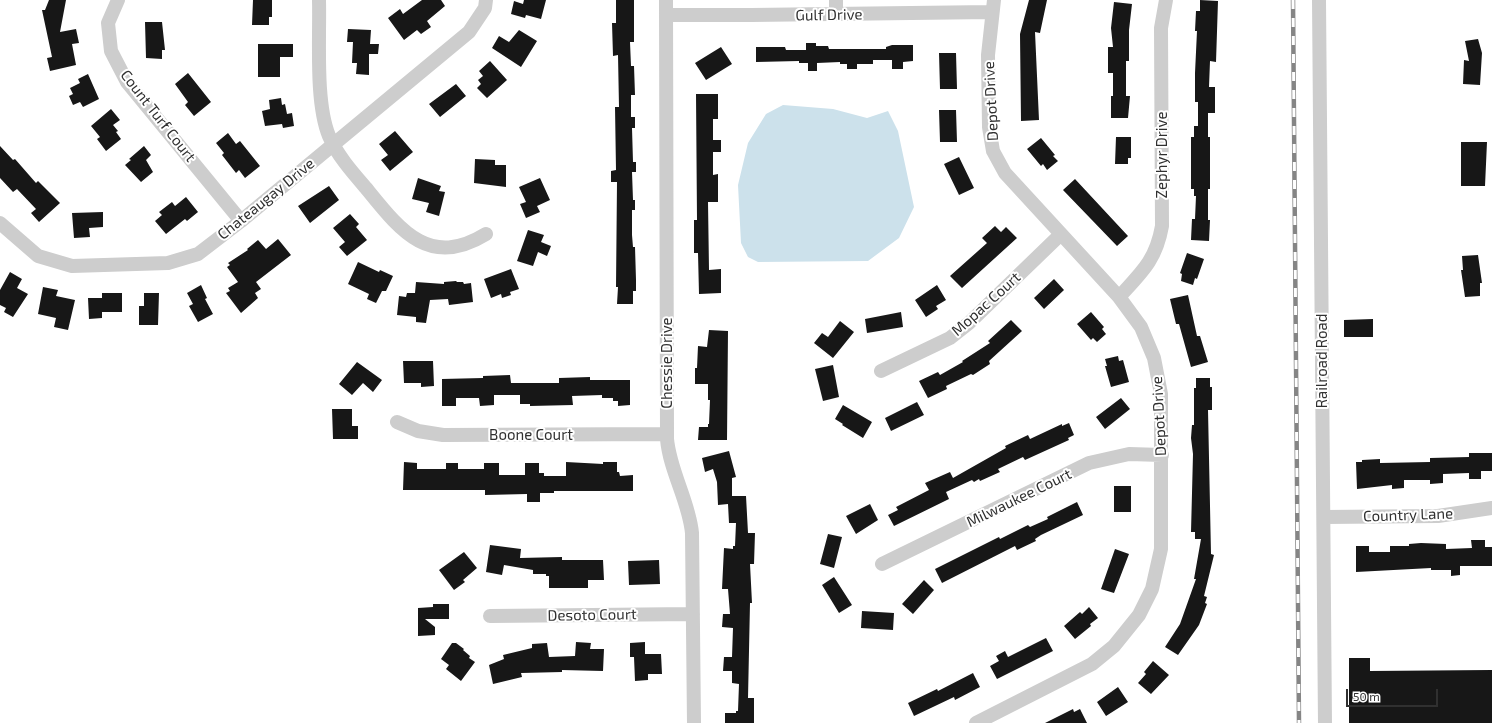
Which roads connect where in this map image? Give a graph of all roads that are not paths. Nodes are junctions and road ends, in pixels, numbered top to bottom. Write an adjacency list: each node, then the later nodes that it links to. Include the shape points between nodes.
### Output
1 (118, 0): 12 (street, Count Turf Court, via 108,24 111,51 127,82)
2 (319, 0): 11 (street, via 321,105 329,136)
3 (486, 0): 11 (street, Chateaugay Drive, via 485,8 469,32)
4 (666, 0): 10 (street, Chessie Drive)
5 (836, 0): 9 (street)
6 (1166, 0): 16 (street, Zephyr Drive, via 1161,28 1162,226 1159,243 1149,265)
7 (1320, 0): 22 (street, Railroad Road)
8 (993, 6): 9 (street, Gulf Drive); 15 (street, Depot Drive, via 988,54 989,127 993,151 1005,174)
9 (836, 14): 10 (street, Gulf Drive)
10 (666, 15): 19 (street, Chessie Drive)
11 (334, 143): 12 (street, Chateaugay Drive); 14 (street, via 351,170 394,223 416,241 450,247 474,241)
12 (240, 221): 13 (street, Chateaugay Drive, via 198,254 168,263 72,266 38,256)
13 (0, 223)
14 (486, 234)
15 (1060, 235): 16 (street, Depot Drive); 17 (street, Mopac Court, via 969,323 950,338)
16 (1119, 297): 20 (street, Depot Drive, via 1141,326 1154,358 1161,394)
17 (881, 371)
18 (397, 422): 19 (street, Boone Court, via 443,435)
19 (667, 434): 24 (street, Chessie Drive, via 669,454 692,529)
20 (1162, 455): 23 (street, Milwaukee Court, via 1129,454 1088,463); 27 (street, Depot Drive, via 1161,550 1152,589 1139,615 1114,646 1092,664)
21 (1492, 508): 22 (street, Country Lane, via 1438,516)
22 (1324, 517): 28 (street, Railroad Road)
23 (882, 564)
24 (693, 614): 25 (street, Desoto Court); 26 (street, Chessie Drive)
25 (490, 616)
26 (694, 723)
27 (976, 723)
28 (1325, 723)

